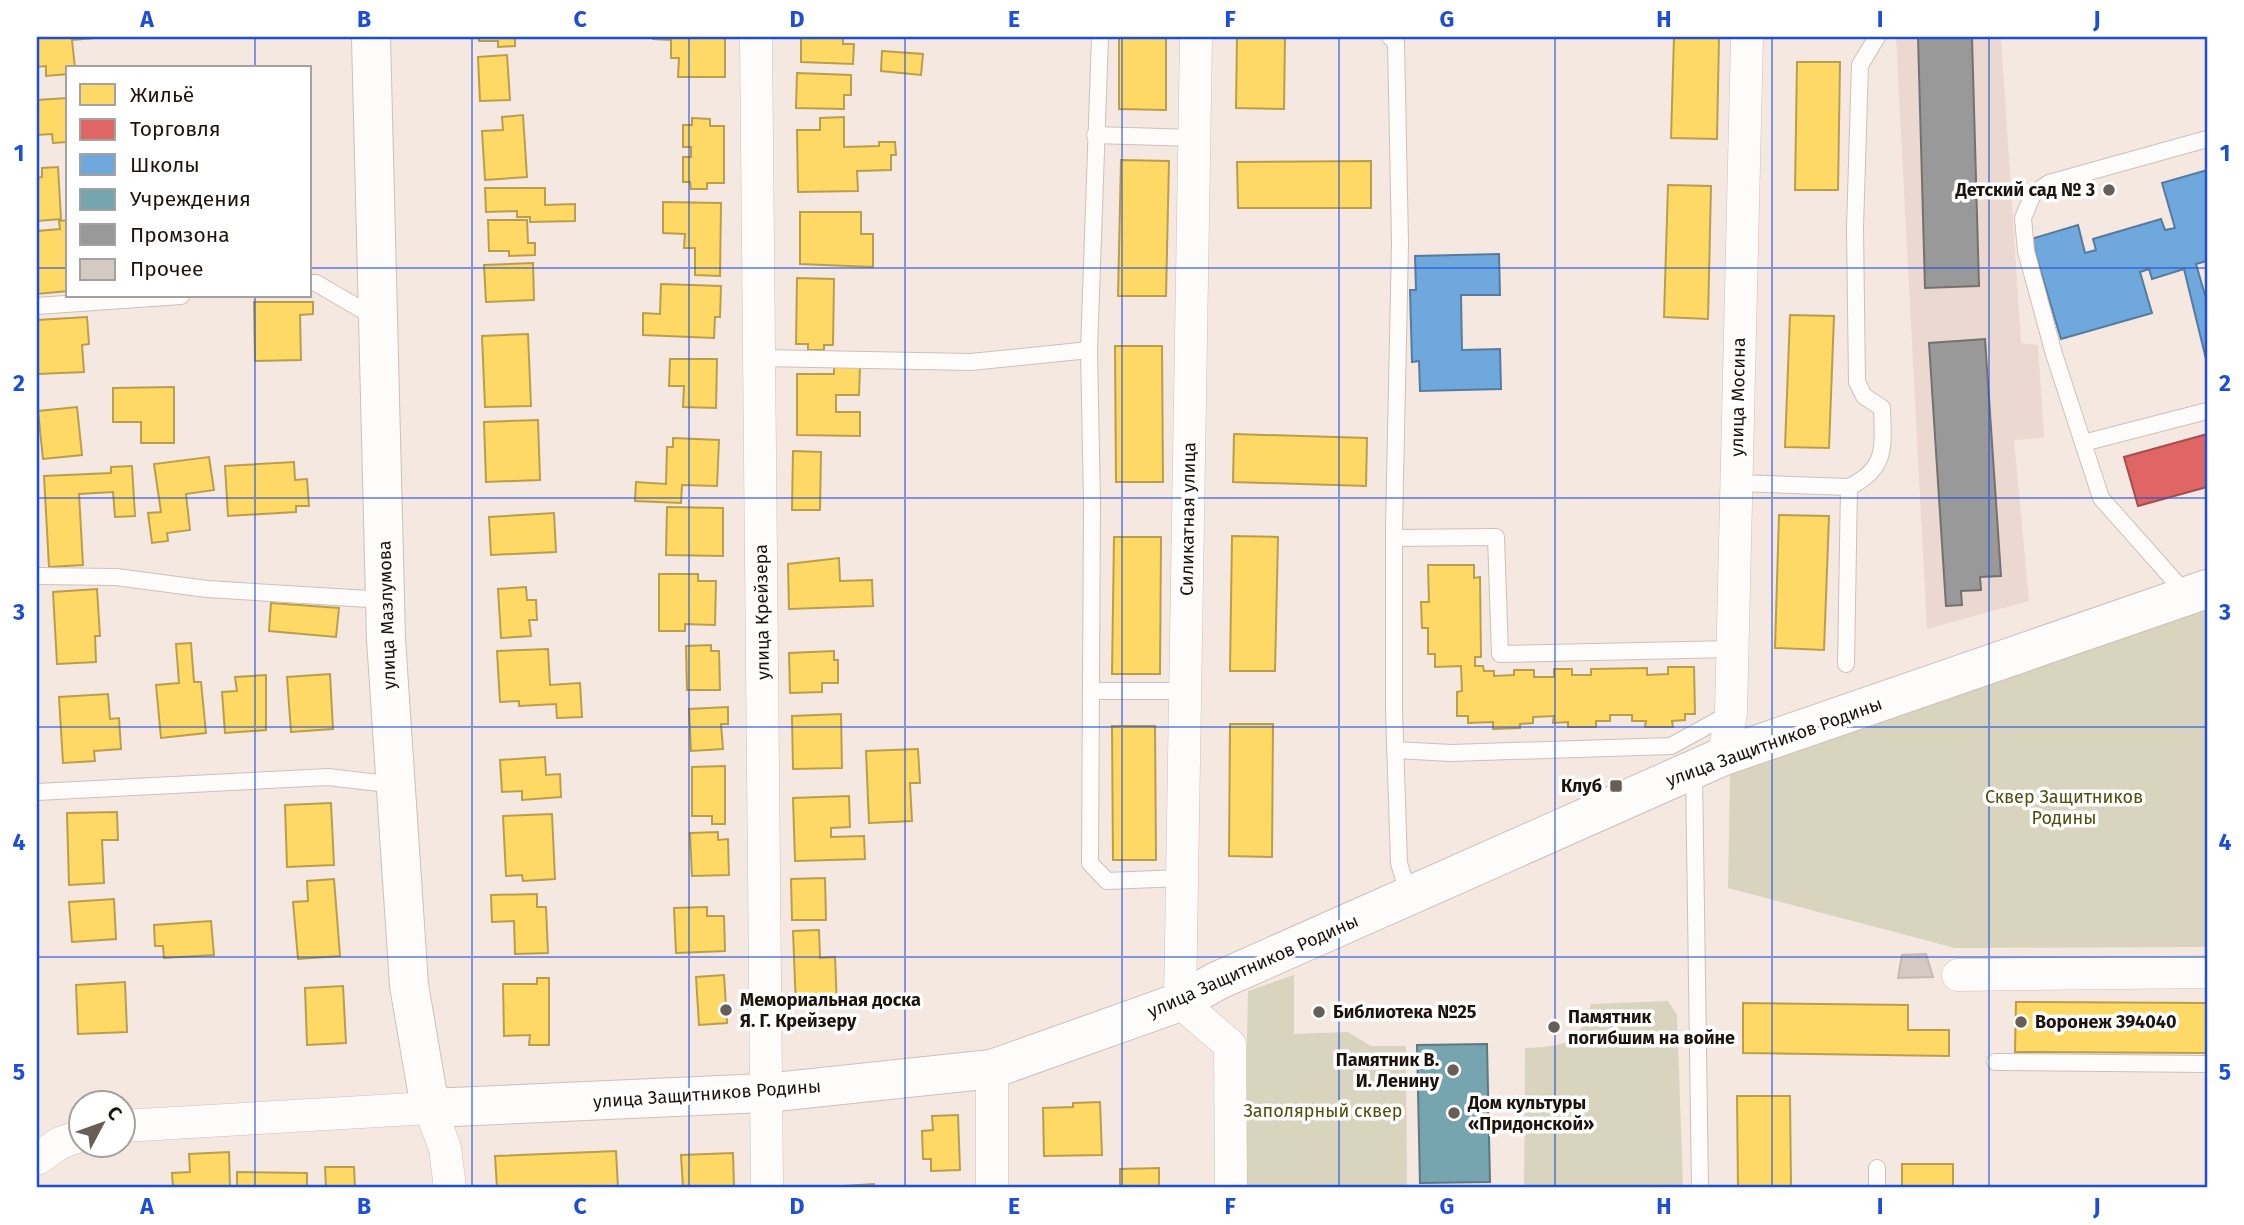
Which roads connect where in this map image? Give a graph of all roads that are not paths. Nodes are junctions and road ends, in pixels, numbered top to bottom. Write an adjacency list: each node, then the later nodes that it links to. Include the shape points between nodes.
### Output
1 (371, 37): 14 (street, улица Мазлумова)
2 (756, 37): 16 (street, улица Крейзера)
3 (1100, 37): 8 (lane)
4 (1196, 37): 9 (street, Силикатная улица)
5 (1390, 37): 21 (lane, via 1396,42 1400,243)
6 (1747, 37): 19 (street, улица Мосина)
7 (1877, 37): 20 (lane, via 1860,65 1854,228 1857,382 1864,396 1882,408 1883,455 1866,478)
8 (1095, 135): 9 (lane); 15 (lane)
9 (1194, 138): 28 (street, Силикатная улица)
10 (2207, 139): 18 (lane, via 2049,183 2033,194 2023,218 2025,251)
11 (312, 283): 14 (lane)
12 (152, 298): 13 (lane)
13 (37, 306)
14 (379, 319): 24 (street, улица Мазлумова)
15 (1089, 350): 16 (lane, via 971,362); 27 (lane)
16 (759, 358): 42 (street, улица Крейзера)
17 (2207, 411): 18 (lane)
18 (2083, 443): 23 (lane, via 2101,498)
19 (1736, 483): 20 (lane); 25 (street, улица Мосина)
20 (1849, 487): 26 (lane)
21 (1394, 538): 25 (lane, via 1496,537 1500,654); 30 (lane)
22 (37, 576): 24 (lane, via 116,577 206,589)
23 (2197, 592): 31 (street, улица Защитников Родины)
24 (386, 600): 32 (street, улица Мазлумова)
25 (1732, 649): 29 (street, улица Мосина)
26 (1846, 664)
27 (1091, 691): 28 (lane); 34 (lane, via 1090,863 1107,881)
28 (1185, 691): 34 (street, Силикатная улица)
29 (1731, 713): 30 (lane, via 1671,746 1451,753); 31 (street, улица Мосина)
30 (1395, 750): 35 (lane, via 1399,863)
31 (1709, 762): 35 (street, улица Защитников Родины); 52 (lane)
32 (396, 785): 33 (lane, via 328,777); 43 (street, улица Мазлумова, via 409,985)
33 (37, 792)
34 (1182, 878): 38 (street, Силикатная улица)
35 (1409, 896): 38 (street, улица Защитников Родины, via 1217,981)
36 (2207, 972): 37 (street)
37 (1958, 975)
38 (1180, 1002): 41 (street, улица Защитников Родины); 51 (street, via 1230,1045)
39 (1995, 1062): 40 (lane)
40 (2207, 1064)
41 (992, 1069): 42 (street, улица Защитников Родины); 50 (street)
42 (766, 1093): 43 (street, улица Защитников Родины); 49 (street, улица Крейзера)
43 (430, 1108): 44 (street, улица Защитников Родины); 48 (street, улица Мазлумова, via 445,1148)
44 (136, 1125)
45 (66, 1141): 46 (street)
46 (37, 1159)
47 (1877, 1168): 53 (lane)
48 (450, 1188)
49 (767, 1188)
50 (992, 1188)
51 (1231, 1188)
52 (1700, 1188)
53 (1877, 1188)

